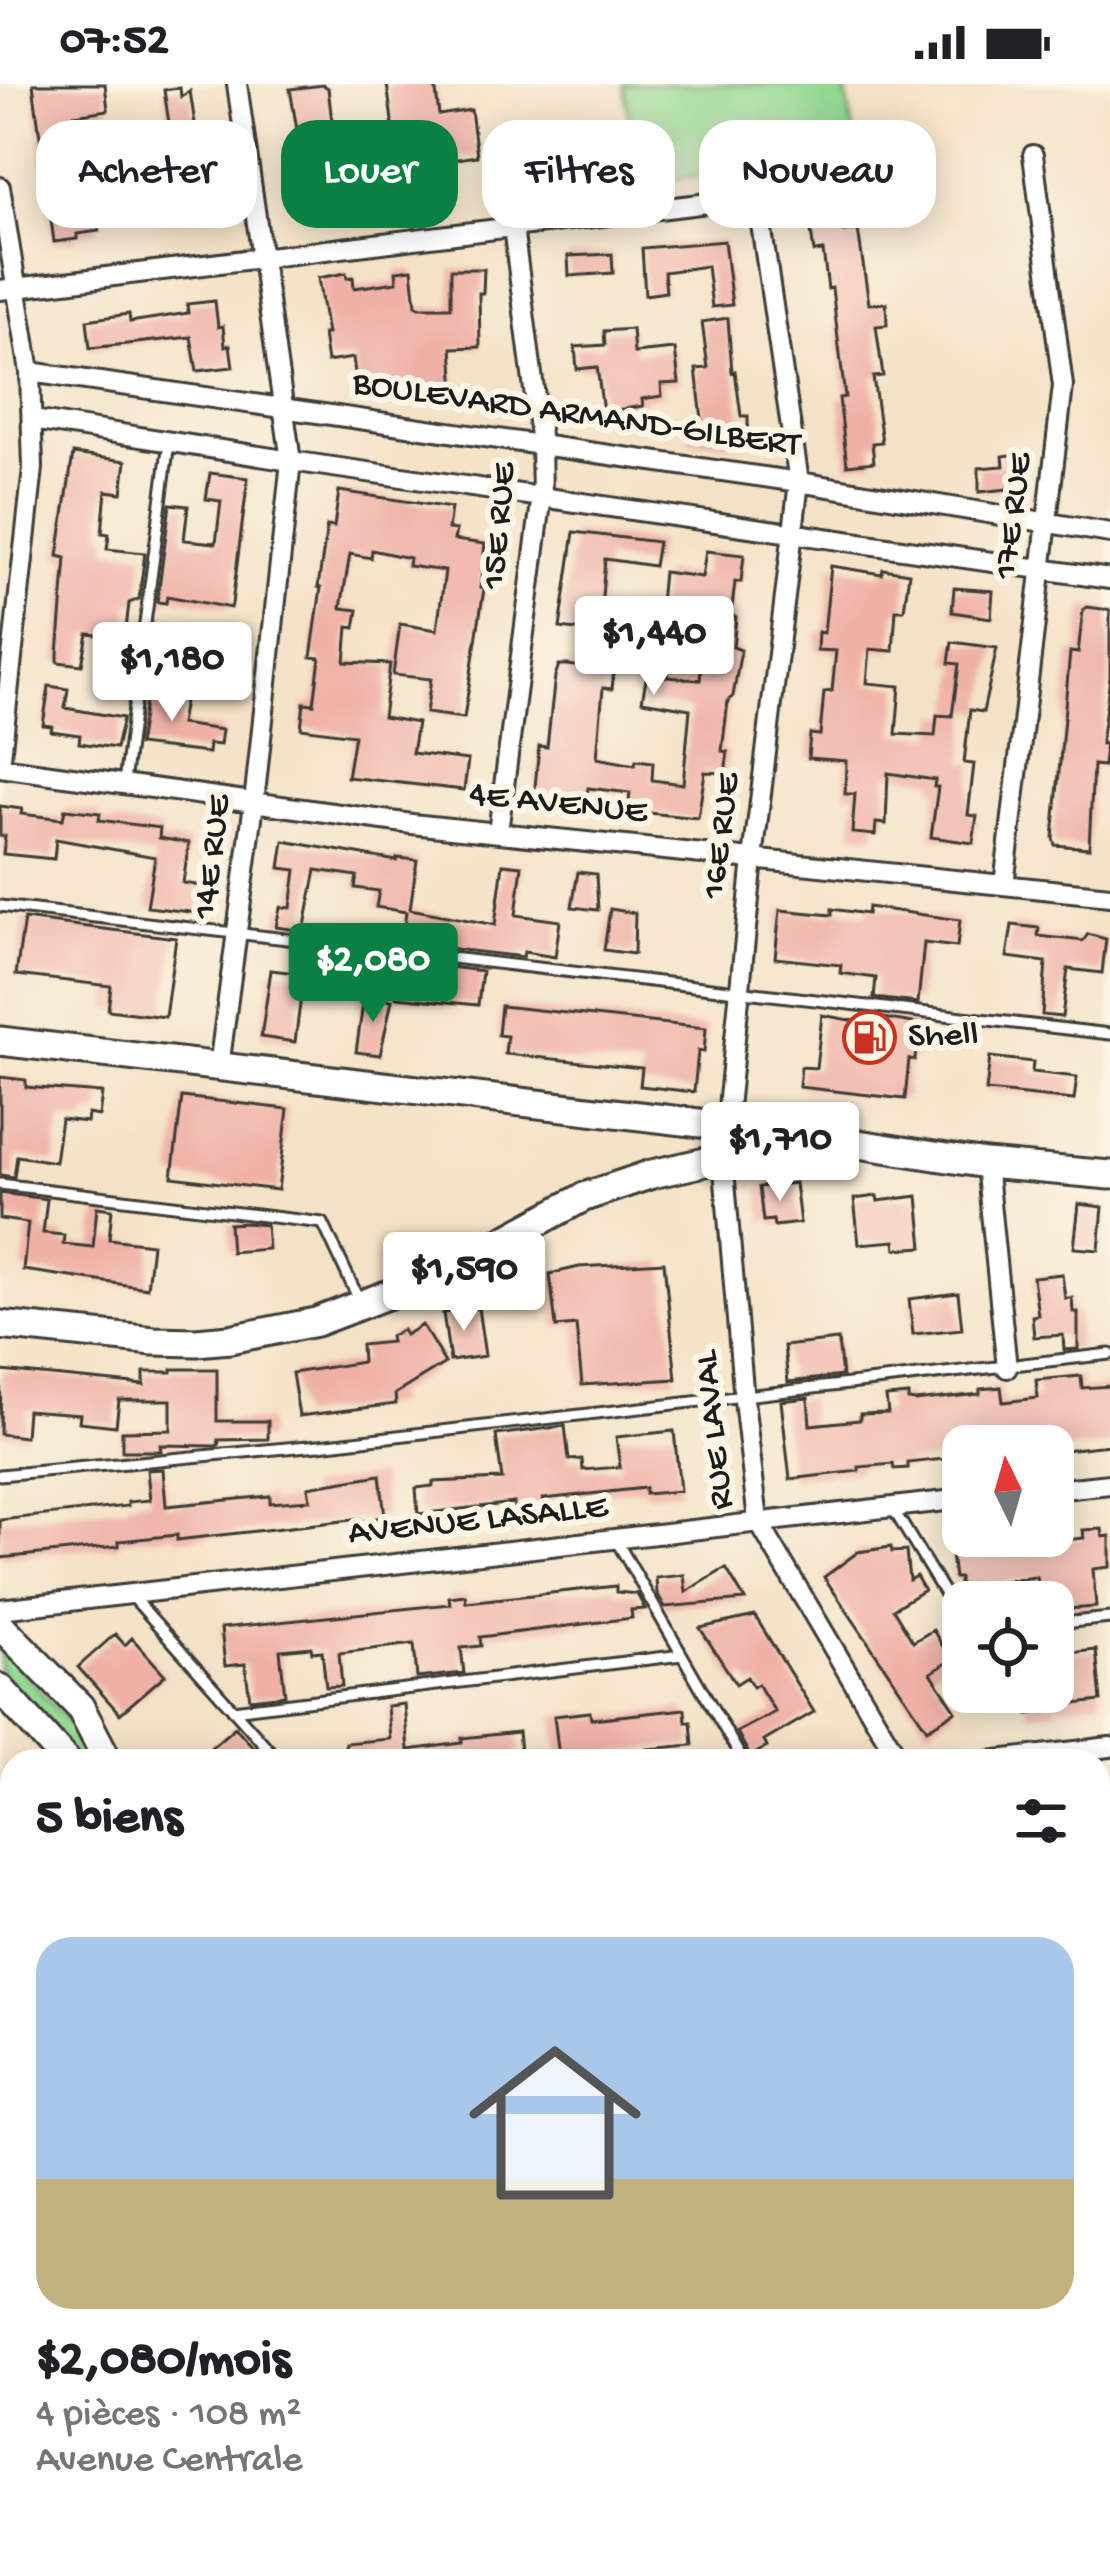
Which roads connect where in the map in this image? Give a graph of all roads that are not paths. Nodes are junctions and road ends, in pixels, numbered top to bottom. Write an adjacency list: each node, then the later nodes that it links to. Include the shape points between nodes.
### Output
1 (237, 84): 7 (street, 14E RUE)
2 (1034, 155): 17 (street, 17E RUE, via 1064,386)
3 (0, 188): 8 (street)
4 (675, 207): 15 (street, 16E RUE, via 757,197)
5 (497, 228): 7 (street)
6 (514, 228): 13 (street, 15E RUE)
7 (260, 256): 8 (street); 10 (street, 14E RUE)
8 (7, 289): 9 (street)
9 (30, 372): 10 (street, BOULEVARD ARMAND-GILBERT); 11 (street)
10 (281, 406): 13 (street, BOULEVARD ARMAND-GILBERT); 14 (street, 14E RUE)
11 (33, 420): 12 (street); 22 (street)
12 (170, 442): 14 (street); 23 (lane)
13 (541, 444): 15 (street, BOULEVARD ARMAND-GILBERT); 16 (street, 15E RUE)
14 (291, 461): 16 (street); 24 (street, 14E RUE)
15 (799, 482): 17 (street, BOULEVARD ARMAND-GILBERT); 19 (street, 16E RUE)
16 (542, 495): 19 (street); 25 (street, 15E RUE)
17 (1047, 524): 18 (street, BOULEVARD ARMAND-GILBERT); 20 (street, 17E RUE)
18 (1110, 533)
19 (794, 534): 20 (street); 26 (street, 16E RUE)
20 (1042, 568): 21 (street); 27 (street, 17E RUE)
21 (1110, 579)
22 (0, 766): 23 (street, 4E AVENUE)
23 (124, 782): 24 (street, 4E AVENUE)
24 (254, 803): 25 (street, 4E AVENUE); 30 (street, 14E RUE)
25 (498, 832): 26 (street, 4E AVENUE)
26 (753, 859): 27 (street, 4E AVENUE); 31 (street, 16E RUE)
27 (1004, 885): 28 (street, 4E AVENUE)
28 (1110, 896)
29 (0, 907): 30 (lane)
30 (237, 936): 31 (lane); 34 (street, 14E RUE)
31 (739, 989): 32 (lane); 35 (street, 16E RUE)
32 (1110, 1034)
33 (0, 1041): 34 (main road)
34 (219, 1067): 35 (main road)
35 (725, 1126): 36 (main road); 37 (street, RUE LAVAL)
36 (782, 1132): 37 (main road); 38 (main road)
37 (723, 1157): 41 (main road, via 584,1197 444,1273); 45 (street, RUE LAVAL)
38 (986, 1164): 39 (main road); 44 (street)
39 (1110, 1175)
40 (0, 1184): 41 (lane, via 323,1223)
41 (362, 1306): 42 (main road, via 196,1342)
42 (0, 1324)
43 (1110, 1354): 44 (lane)
44 (1007, 1367): 45 (lane)
45 (744, 1396): 46 (lane); 51 (street, RUE LAVAL)
46 (0, 1475)
47 (1110, 1484): 48 (street)
48 (1074, 1488)
49 (942, 1501): 50 (street, AVENUE LASALLE)
50 (892, 1507): 51 (street, AVENUE LASALLE); 53 (lane)
51 (758, 1521): 52 (street, AVENUE LASALLE); 66 (street, RUE LAVAL)
52 (616, 1540): 54 (street, AVENUE LASALLE); 59 (lane)
53 (942, 1589)
54 (130, 1594): 55 (street, AVENUE LASALLE); 61 (lane)
55 (0, 1609)
56 (1110, 1618): 57 (lane)
57 (1074, 1622)
58 (0, 1625): 63 (main road, via 80,1707)
59 (682, 1655): 61 (lane); 65 (lane)
60 (0, 1688): 62 (main road)
61 (233, 1709): 64 (lane)
62 (55, 1749)
63 (102, 1749)
64 (268, 1749)
65 (736, 1749)
66 (893, 1749)

